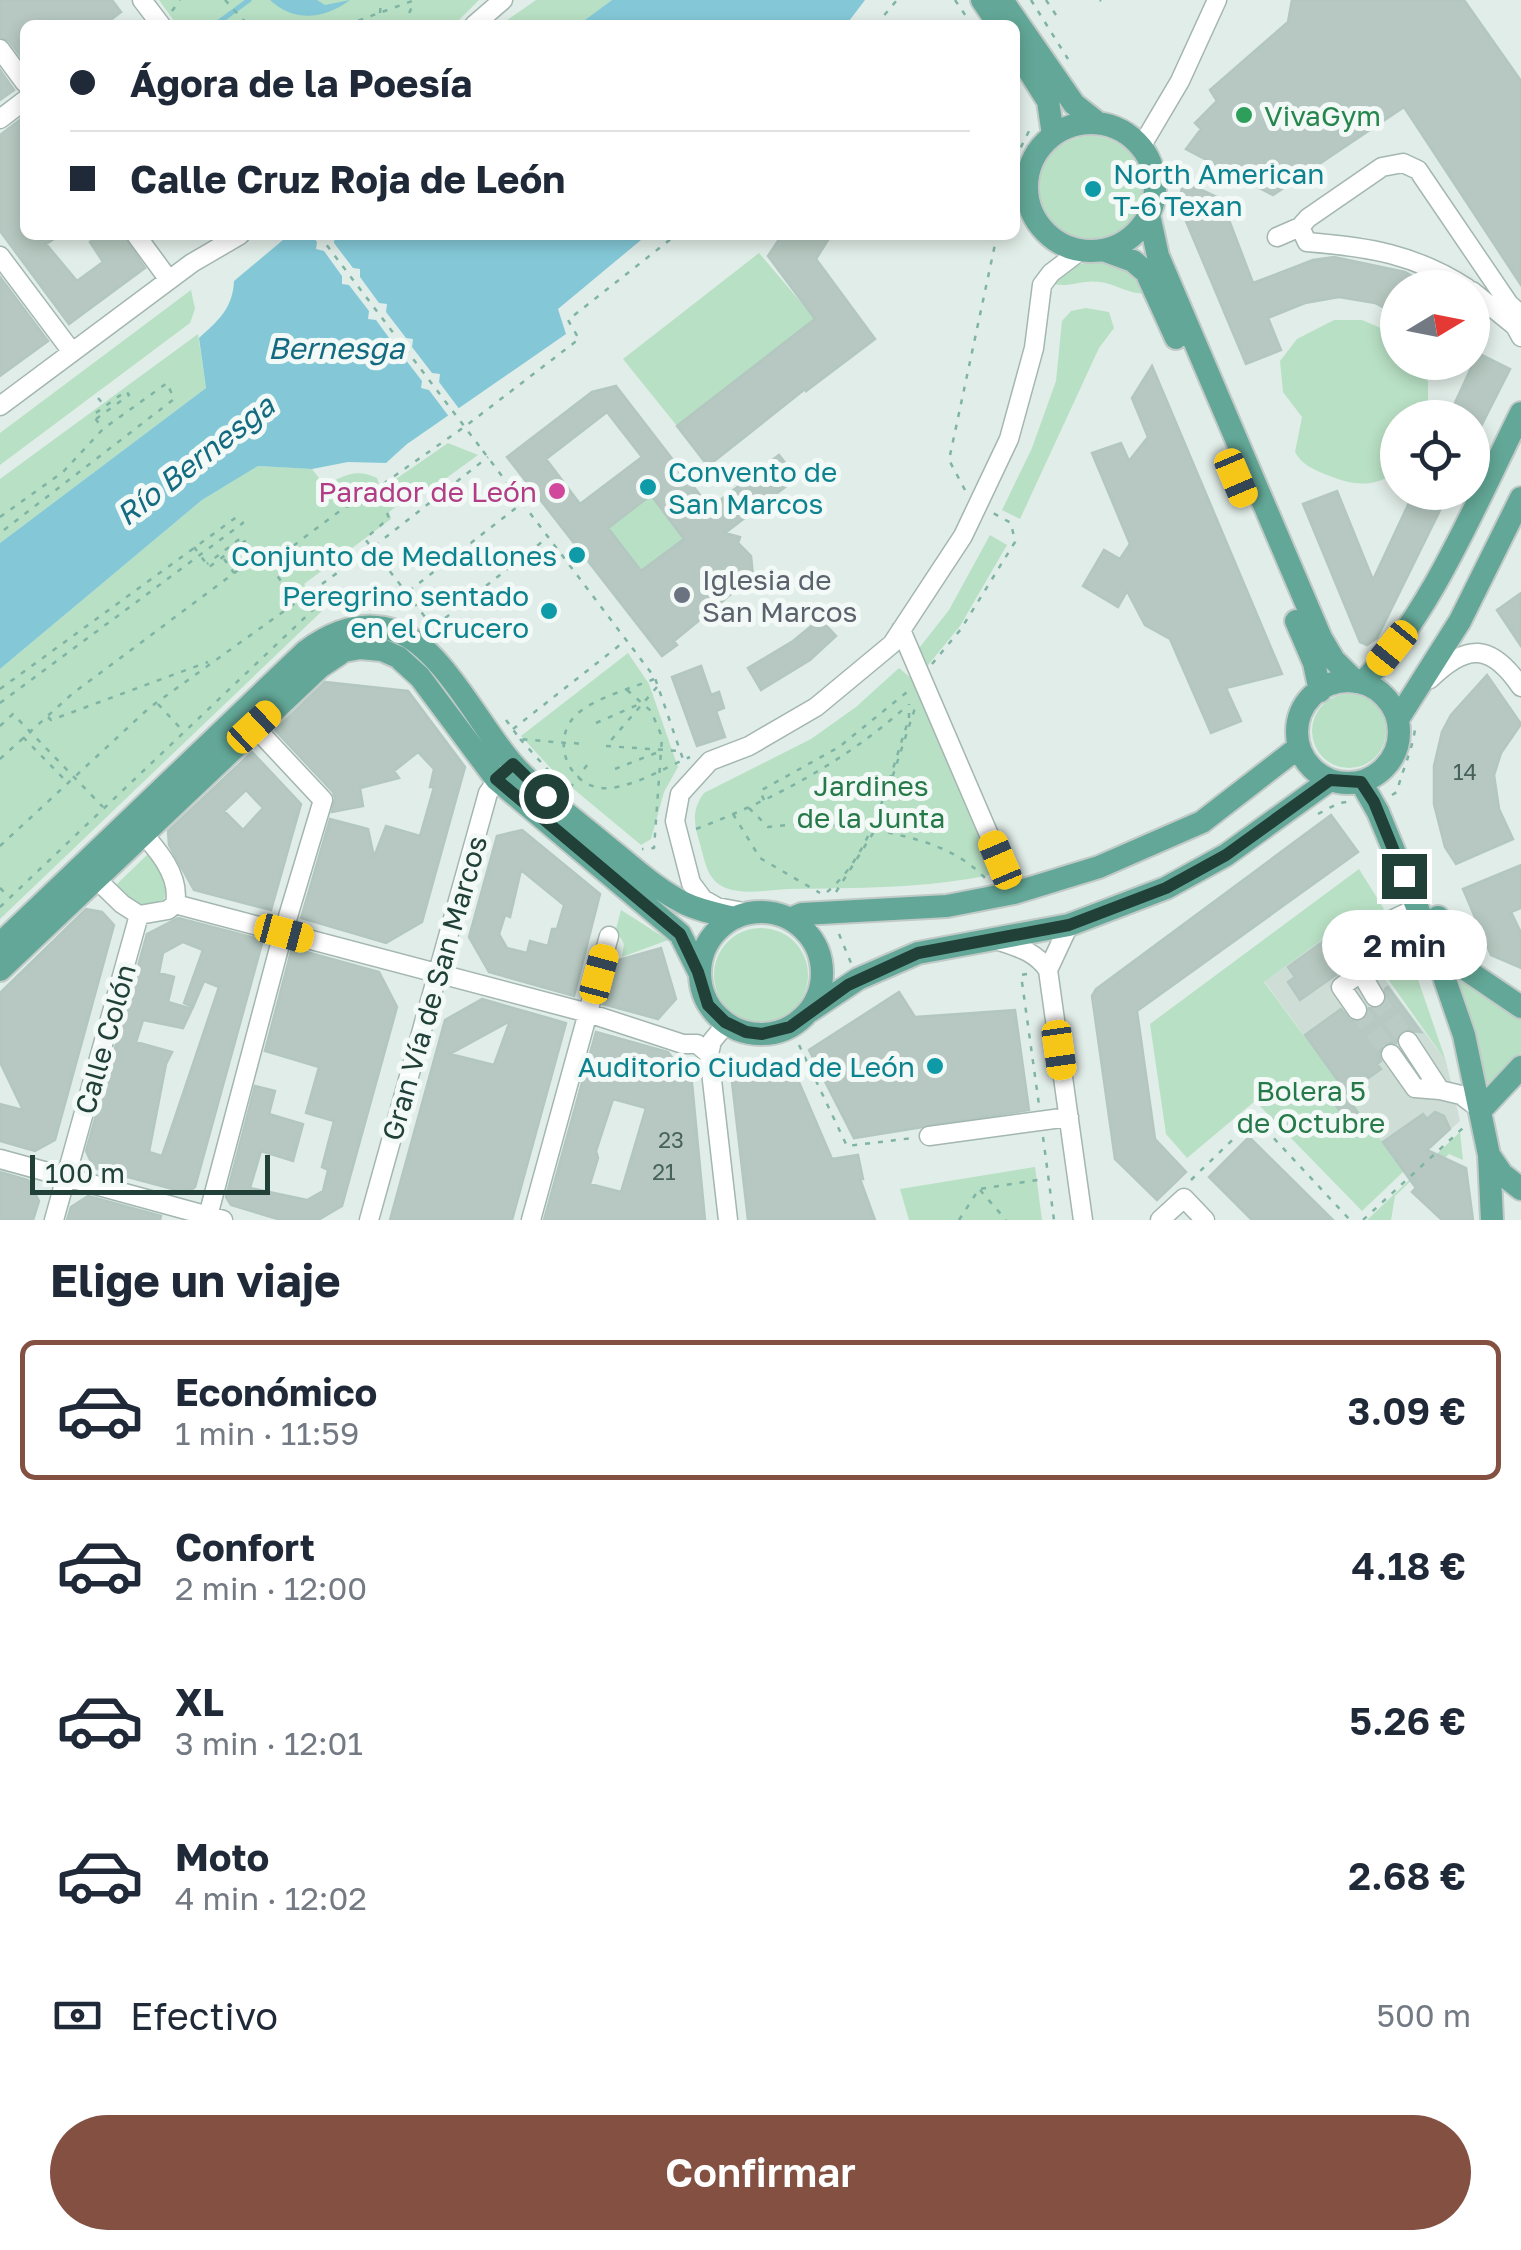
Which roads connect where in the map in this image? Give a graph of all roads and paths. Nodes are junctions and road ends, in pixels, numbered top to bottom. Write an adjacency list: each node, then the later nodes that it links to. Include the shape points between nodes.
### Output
1 (142, 0): 13 (street)
2 (180, 0): 13 (path)
3 (226, 0): 14 (path)
4 (381, 0): 11 (path)
5 (415, 0): 11 (path)
6 (503, 0): 16 (street)
7 (897, 0): 17 (path)
8 (1030, 0): 21 (path)
9 (1046, 0): 12 (path)
10 (1217, 0): 27 (street)
11 (380, 14): 15 (path)
12 (1058, 18)
13 (165, 20)
14 (241, 20)
15 (361, 20)
16 (480, 20)
17 (880, 20)
18 (1020, 26): 25 (main road, via 1074,104)
19 (0, 49): 22 (street)
20 (1020, 57): 26 (main road, via 1048,101)
21 (1075, 70)
22 (20, 76)
23 (20, 104): 24 (street)
24 (0, 119)
25 (1098, 123): 26 (main road); 27 (main road)
26 (1042, 130): 28 (path); 37 (main road, via 1029,170 1030,208 1049,236)
27 (1142, 147): 29 (main road, via 1155,180)
28 (1020, 154)
29 (1149, 215): 37 (main road, via 1122,244); 76 (main road, via 1158,256 1320,638)
30 (1300, 227): 31 (street); 39 (street, via 1307,242 1391,252); 40 (street, via 1382,167 1402,163 1418,170)
31 (1278, 237)
32 (140, 240): 41 (street)
33 (228, 240): 41 (street)
34 (324, 240): 53 (path, bridge)
35 (670, 240): 56 (path, via 568,320 580,339 383,484)
36 (995, 240): 54 (path, via 949,460)
37 (1092, 250): 72 (street, via 1042,286 1034,348 1009,439 963,536); 82 (main road, via 1133,260 1153,284)
38 (0, 256): 46 (street)
39 (1436, 270)
40 (1469, 270)
41 (169, 280): 46 (street)
42 (1490, 297): 44 (street)
43 (1490, 301): 45 (street)
44 (1521, 316)
45 (1521, 337)
46 (72, 352): 48 (street)
47 (98, 398): 49 (path)
48 (0, 406)
49 (104, 406): 51 (path, via 93,414); 51 (path, via 129,394)
50 (1521, 413): 76 (main road, via 1425,600)
51 (96, 419): 52 (path)
52 (103, 429): 58 (path, via 63,472); 59 (path, via 167,384 174,399)
53 (488, 458): 57 (path); 62 (path)
54 (967, 494)
55 (1521, 498): 83 (main road, via 1460,621)
56 (381, 500): 62 (path, via 389,518 365,538); 66 (path, via 345,508)
57 (522, 503): 60 (path); 68 (path)
58 (0, 517)
59 (0, 533)
60 (548, 537): 71 (path); 73 (path)
61 (194, 547): 63 (path); 63 (path, via 239,515 243,522); 80 (path)
62 (372, 548): 69 (path)
63 (200, 555): 65 (path); 87 (path)
64 (223, 558): 65 (path); 65 (path, via 242,537); 67 (path)
65 (207, 564)
66 (270, 564): 67 (path, via 261,553); 69 (path)
67 (234, 574): 89 (path)
68 (407, 592)
69 (296, 600): 74 (path)
70 (318, 606): 98 (path)
71 (434, 627)
72 (901, 630): 132 (street); 139 (street, via 816,707 710,761 680,794 675,822 690,883 710,904)
73 (626, 640): 75 (path); 96 (path)
74 (214, 660): 85 (path); 89 (path, via 51,720)
75 (655, 678): 77 (path); 81 (path)
76 (1359, 682): 82 (main road); 92 (main road, via 1383,695)
77 (658, 686): 86 (path); 91 (path)
78 (911, 687): 84 (path)
79 (1521, 687): 83 (street, via 1500,661 1467,652)
80 (0, 689)
81 (628, 690): 86 (path); 114 (path, via 571,721 564,753)
82 (1320, 690): 103 (main road, via 1300,716)
83 (1412, 696): 92 (main road)
84 (914, 698): 88 (path); 125 (path, via 913,720)
85 (157, 702): 98 (path); 113 (path)
86 (643, 702): 93 (path); 94 (path); 104 (path, via 606,746)
87 (0, 703)
88 (908, 704): 121 (path, via 826,767); 125 (path)
89 (47, 716): 97 (path)
90 (248, 720): 112 (main road, via 336,632 356,626 399,632 434,658); 124 (main road); 142 (street, via 323,800)
91 (669, 720): 94 (path); 105 (path)
92 (1407, 721): 115 (main road, via 1396,751); 120 (path, via 1410,759)
93 (596, 722)
94 (658, 724): 104 (path)
95 (0, 726): 97 (path, via 12,714)
96 (513, 729)
97 (30, 731): 99 (path); 113 (path)
98 (184, 732): 122 (path)
99 (23, 736): 107 (path); 118 (path)
100 (520, 739): 116 (path)
101 (574, 744): 102 (path)
102 (580, 744)
103 (1299, 747): 117 (main road); 132 (main road, via 1202,822 1098,868)
104 (662, 750): 105 (path); 110 (path); 111 (path)
105 (680, 751): 108 (path)
106 (700, 753): 108 (path)
107 (0, 759)
108 (683, 760): 109 (path); 111 (path)
109 (686, 767)
110 (616, 769)
111 (661, 769): 114 (path, via 608,788); 128 (path, via 654,848)
112 (505, 771): 139 (main road, via 683,903); 150 (main road, via 680,934); 151 (street, Gran Vía de San Marcos, via 488,792)
113 (73, 776): 118 (path); 122 (path)
114 (578, 776): 119 (path)
115 (1370, 778): 117 (main road); 137 (main road); 154 (main road, via 1462,967)
116 (556, 779)
117 (1330, 780): 141 (main road, via 1226,855 1166,888)
118 (67, 782): 127 (path)
119 (569, 790)
120 (1393, 794)
121 (748, 807): 123 (path); 125 (path, via 768,827)
122 (104, 808): 133 (path)
123 (733, 814): 125 (path, via 760,858 822,894); 126 (path, via 695,829)
124 (137, 827): 129 (main road); 135 (street, via 166,863)
125 (873, 829): 130 (path, via 942,848); 134 (path)
126 (689, 838)
127 (0, 846)
128 (641, 849)
129 (89, 872): 138 (street); 146 (main road); 148 (main road)
130 (986, 883)
131 (0, 888): 133 (path)
132 (1014, 893): 140 (main road, via 948,906)
133 (10, 898): 136 (path)
134 (834, 899)
135 (175, 904): 138 (street); 142 (street)
136 (0, 908)
137 (1417, 908): 152 (street, via 1358,942 1352,958); 164 (main road, via 1458,1013)
138 (139, 915): 172 (street, Calle Colón)
139 (742, 916): 140 (main road); 150 (main road, via 710,940)
140 (790, 919): 156 (main road, via 805,929 822,963)
141 (1069, 925): 145 (main road); 149 (street)
142 (284, 933): 151 (street); 177 (street)
143 (838, 933): 147 (path)
144 (609, 936): 157 (street)
145 (995, 940): 149 (street, via 1040,958); 156 (main road, via 900,960)
146 (0, 944)
147 (853, 968)
148 (0, 970)
149 (1044, 971): 166 (street); 168 (path, via 1021,974)
150 (698, 972): 158 (main road, via 708,1005)
151 (438, 974): 157 (street); 179 (street, Gran Vía de San Marcos)
152 (1359, 974): 153 (street); 155 (street, via 1341,987)
153 (1375, 997)
154 (1521, 1007)
155 (1357, 1010)
156 (810, 1011): 158 (main road, via 776,1033 746,1032)
157 (588, 1013): 161 (street); 180 (street)
158 (726, 1022): 161 (street, via 712,1026)
159 (1408, 1041): 165 (street)
160 (799, 1045): 169 (path, via 846,1146)
161 (703, 1049): 181 (street)
162 (1390, 1054): 165 (street, via 1414,1088)
163 (1521, 1067): 167 (main road)
164 (1467, 1086): 165 (street); 167 (main road)
165 (1440, 1090)
166 (1069, 1117): 168 (street); 185 (street)
167 (1474, 1118): 170 (main road); 189 (path)
168 (1041, 1121): 169 (street); 184 (path)
169 (929, 1136)
170 (1489, 1155): 175 (main road); 190 (main road)
171 (0, 1160): 172 (street)
172 (66, 1179): 177 (street); 178 (street, Calle Colón)
173 (1044, 1179): 176 (path)
174 (1190, 1181): 188 (path, via 1256,1118)
175 (1521, 1188)
176 (979, 1189): 182 (path); 183 (path)
177 (216, 1218)
178 (54, 1220)
179 (369, 1220)
180 (531, 1220)
181 (728, 1220)
182 (960, 1220)
183 (1006, 1220)
184 (1054, 1220)
185 (1083, 1220)
186 (1160, 1220): 187 (street, via 1184,1198)
187 (1205, 1220)
188 (1350, 1220)
189 (1362, 1220)
190 (1492, 1220)

